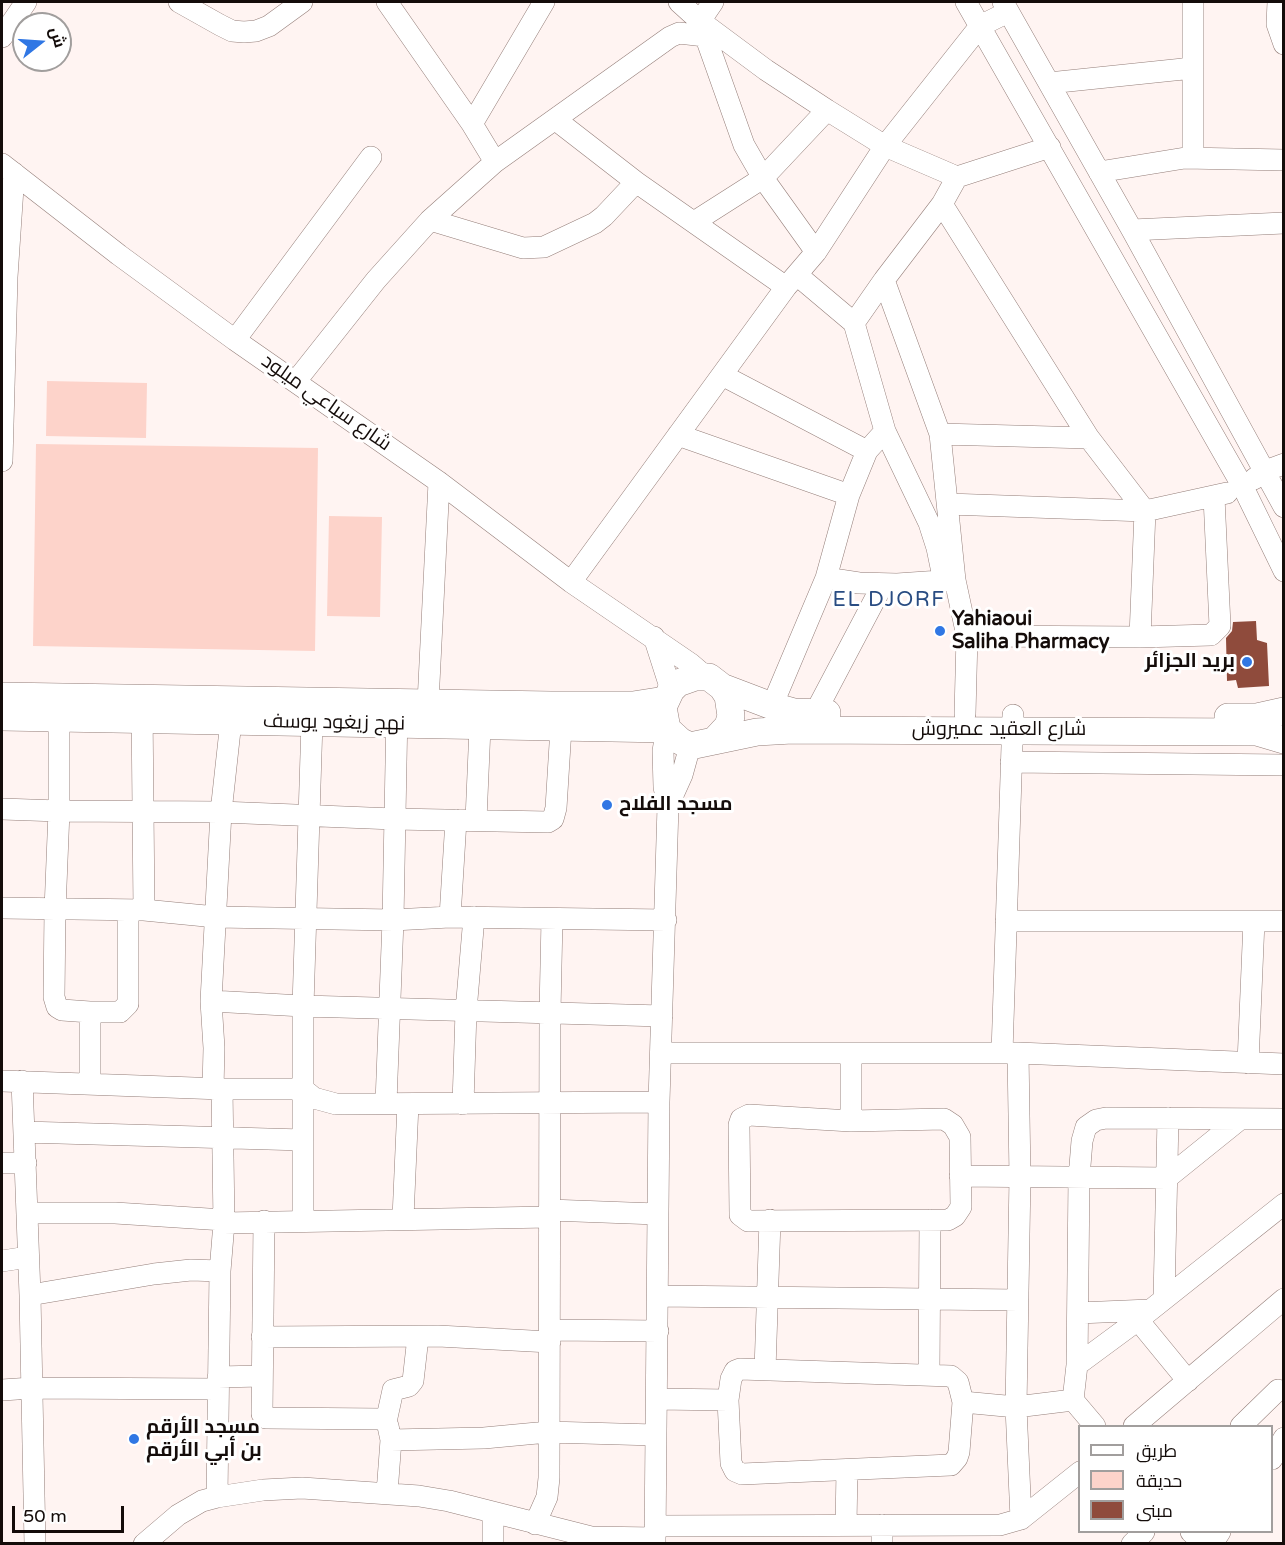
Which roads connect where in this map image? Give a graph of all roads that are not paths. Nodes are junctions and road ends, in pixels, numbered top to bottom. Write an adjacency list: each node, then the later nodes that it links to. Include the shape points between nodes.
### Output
1 (26, 2): 14 (street)
2 (179, 2): 3 (street, via 220,26 243,32 269,26)
3 (302, 2)
4 (387, 2): 20 (street)
5 (544, 2): 20 (street)
6 (679, 2): 13 (street)
7 (713, 2): 13 (street)
8 (966, 2): 12 (street)
9 (1193, 2): 16 (street)
10 (1278, 2): 15 (street, via 1277,24)
11 (1006, 7): 12 (street); 17 (street)
12 (980, 26): 21 (street); 22 (street)
13 (703, 28): 18 (street); 19 (street, via 670,37); 30 (street, via 744,146)
14 (2, 37)
15 (1284, 44)
16 (1193, 68): 17 (street); 24 (street)
17 (1048, 83): 28 (street)
18 (827, 110): 21 (street); 30 (street)
19 (556, 120): 26 (street); 31 (street)
20 (472, 124): 26 (street)
21 (885, 146): 29 (street); 37 (street)
22 (1050, 147): 29 (street); 54 (street)
23 (371, 157): 42 (street)
24 (1193, 159): 25 (street); 28 (street)
25 (1284, 160)
26 (495, 162): 33 (street)
27 (8, 169): 38 (street); 42 (street, شارع سباعي ميلود)
28 (1099, 172): 36 (street)
29 (957, 177): 32 (street)
30 (763, 178): 34 (street); 37 (street)
31 (636, 182): 33 (street, via 595,223 544,247 523,248); 34 (street)
32 (942, 204): 39 (street); 49 (street)
33 (430, 220): 45 (street, via 376,280)
34 (694, 222): 40 (street)
35 (1284, 223): 36 (street)
36 (1132, 230): 52 (street)
37 (816, 252): 40 (street)
38 (4, 277): 43 (street)
39 (884, 280): 41 (street); 47 (street)
40 (791, 281): 41 (street); 44 (street)
41 (854, 323): 46 (street)
42 (235, 340): 45 (street, شارع سباعي ميلود)
43 (4, 362): 51 (street)
44 (722, 375): 48 (street); 50 (street)
45 (296, 381): 53 (street, شارع سباعي ميلود)
46 (885, 431): 50 (street); 62 (street, via 929,524)
47 (940, 434): 49 (street); 57 (street)
48 (678, 435): 55 (street); 63 (street)
49 (1089, 438): 59 (street)
50 (867, 451): 55 (street)
51 (2, 461)
52 (1274, 468): 54 (street); 58 (street)
53 (439, 482): 63 (street, شارع سباعي ميلود); 71 (street)
54 (1243, 488): 56 (street); 60 (street)
55 (849, 495): 61 (street)
56 (1214, 497): 59 (street); 67 (street, via 1220,626 1205,636)
57 (948, 504): 59 (street); 62 (street)
58 (1284, 507)
59 (1145, 511): 67 (street)
60 (1284, 571)
61 (826, 578): 64 (street); 72 (street)
62 (950, 581): 64 (street); 65 (street)
63 (571, 582): 66 (street, شارع سباعي ميلود)
64 (883, 584): 77 (street)
65 (967, 636): 67 (street); 78 (street)
66 (654, 637): 68 (street, شارع سباعي ميلود); 69 (street)
67 (1140, 637)
68 (713, 682): 69 (main road, via 686,679); 72 (main road, شارع العقيد عميروش); 85 (main road, via 728,696 728,726)
69 (668, 695): 71 (main road, نهج زيغود يوسف, via 633,705); 85 (main road, via 663,716)
70 (2, 696): 73 (main road, نهج زيغود يوسف)
71 (428, 703): 76 (main road, نهج زيغود يوسف)
72 (772, 706): 77 (main road, شارع العقيد عميروش)
73 (59, 707): 74 (main road, نهج زيغود يوسف); 79 (main road, نهج زيغود يوسف); 90 (street)
74 (142, 708): 76 (main road, نهج زيغود يوسف); 80 (main road, نهج زيغود يوسف); 91 (street)
75 (1284, 711): 82 (main road, شارع العقيد عميروش, via 1257,717)
76 (397, 713): 81 (main road, نهج زيغود يوسف); 83 (main road, نهج زيغود يوسف); 94 (street)
77 (815, 713): 78 (main road, شارع العقيد عميروش)
78 (965, 714): 82 (main road, شارع العقيد عميروش)
79 (2, 717)
80 (231, 721): 81 (main road, نهج زيغود يوسف); 92 (street)
81 (312, 722): 93 (street)
82 (1012, 723): 85 (main road, شارع العقيد عميروش); 86 (main road, شارع العقيد عميروش, via 1257,732); 87 (street)
83 (480, 727): 84 (main road, نهج زيغود يوسف); 95 (street)
84 (561, 728): 85 (main road, نهج زيغود يوسف); 95 (street, via 556,808 551,821)
85 (686, 737): 105 (street, via 682,775 668,806)
86 (1284, 740)
87 (1011, 762): 88 (street); 106 (street)
88 (1284, 765)
89 (2, 809): 90 (street)
90 (59, 812): 91 (street); 97 (street)
91 (144, 812): 92 (street); 98 (street)
92 (221, 812): 93 (street); 99 (street)
93 (311, 815): 94 (street); 102 (street)
94 (394, 819): 95 (street); 104 (street)
95 (466, 820): 100 (street)
96 (2, 908): 97 (street)
97 (55, 910): 98 (street); 113 (street, via 55,1003 62,1010)
98 (136, 911): 99 (street); 113 (street, via 128,1004 120,1012)
99 (216, 917): 102 (street); 109 (street)
100 (450, 917): 101 (street); 104 (street)
101 (474, 917): 103 (street); 112 (street)
102 (306, 918): 104 (street); 110 (street)
103 (552, 919): 105 (street); 114 (street)
104 (393, 920): 111 (street)
105 (666, 920): 115 (street)
106 (1006, 921): 107 (street); 117 (street)
107 (1254, 921): 108 (street); 119 (street)
108 (1284, 921)
109 (211, 1001): 110 (street); 123 (street)
110 (303, 1006): 111 (street); 124 (street)
111 (389, 1007): 112 (street); 126 (street)
112 (466, 1011): 114 (street); 128 (street)
113 (90, 1012): 122 (street)
114 (550, 1012): 115 (street); 129 (street)
115 (662, 1016): 116 (street)
116 (661, 1053): 118 (street); 125 (street)
117 (1010, 1053): 118 (street); 119 (street); 140 (street)
118 (851, 1054): 133 (street)
119 (1248, 1063): 120 (street)
120 (1284, 1064)
121 (12, 1081): 122 (street); 134 (street)
122 (90, 1084): 123 (street)
123 (217, 1089): 124 (street); 135 (street)
124 (303, 1089): 126 (street, via 314,1098 336,1104); 136 (street)
125 (659, 1102): 129 (street); 146 (street)
126 (386, 1103): 127 (street)
127 (408, 1104): 128 (street); 147 (street)
128 (463, 1104): 129 (street)
129 (550, 1104): 145 (street)
130 (1168, 1118): 132 (street); 141 (street, via 1096,1120 1086,1128 1082,1141); 142 (street)
131 (1284, 1119): 132 (street)
132 (1239, 1120): 142 (street)
133 (851, 1121): 139 (street, via 944,1119 960,1137); 148 (street, via 749,1115 741,1119 740,1215 748,1221)
134 (24, 1132): 135 (street); 138 (street)
135 (223, 1139): 136 (street); 150 (street)
136 (303, 1140): 152 (street)
137 (2, 1163): 138 (street)
138 (26, 1163): 144 (street)
139 (960, 1176): 140 (street); 149 (street, via 958,1213 948,1220)
140 (1020, 1177): 141 (street); 161 (street)
141 (1079, 1178): 142 (street); 163 (street)
142 (1167, 1178): 162 (street)
143 (1284, 1204): 162 (street)
144 (27, 1213): 150 (street, via 115,1213); 153 (street)
145 (549, 1213): 146 (street); 147 (street); 166 (street)
146 (657, 1214): 157 (street)
147 (403, 1218): 152 (street)
148 (770, 1220): 149 (street); 158 (street)
149 (930, 1220): 159 (street)
150 (224, 1221): 151 (street); 155 (street)
151 (264, 1221): 152 (street); 167 (street)
152 (303, 1221)
153 (28, 1257): 154 (street); 156 (street)
154 (2, 1261)
155 (220, 1270): 156 (street, via 154,1274); 173 (street)
156 (30, 1295): 174 (street)
157 (658, 1296): 158 (street); 164 (street)
158 (769, 1297): 159 (street); 169 (street)
159 (929, 1299): 161 (street); 170 (street)
160 (1284, 1299): 172 (street)
161 (1017, 1300): 181 (street)
162 (1151, 1310): 163 (street); 168 (street); 172 (street)
163 (1078, 1313): 168 (street)
164 (658, 1331): 166 (street); 177 (street)
165 (418, 1336): 166 (street); 167 (street); 185 (street, via 413,1381 393,1390)
166 (550, 1336): 186 (street)
167 (262, 1337): 171 (street)
168 (1077, 1365): 179 (street)
169 (765, 1370): 170 (street); 178 (street, via 735,1371)
170 (929, 1374): 180 (street, via 951,1376 958,1382)
171 (262, 1376): 173 (street); 185 (street, via 261,1405 266,1418 383,1419)
172 (1188, 1381): 183 (street)
173 (218, 1383): 174 (street); 193 (street)
174 (32, 1388): 175 (street); 203 (street)
175 (2, 1390)
176 (1278, 1390): 184 (street)
177 (657, 1399): 178 (street); 187 (street)
178 (728, 1400): 190 (street, via 730,1463 735,1470 742,1474)
179 (1074, 1400): 181 (street); 182 (street)
180 (963, 1402): 181 (street); 190 (street, via 959,1452 951,1465)
181 (1016, 1407): 195 (street)
182 (1094, 1425)
183 (1135, 1425)
184 (1242, 1425)
185 (389, 1431): 186 (street, via 484,1438); 192 (street)
186 (548, 1432): 187 (street); 196 (street, via 547,1497)
187 (655, 1435): 202 (street)
188 (1284, 1438): 189 (street)
189 (1273, 1457)
190 (847, 1470): 197 (street)
191 (1078, 1474): 195 (street)
192 (387, 1493): 193 (street, via 302,1488); 194 (street, via 448,1501)
193 (217, 1497): 204 (street, via 178,1515)
194 (493, 1513): 196 (street); 205 (street)
195 (1021, 1519): 201 (street, via 1000,1525)
196 (535, 1524): 202 (street, via 591,1537)
197 (846, 1525): 200 (street); 201 (street)
198 (1143, 1533): 206 (street)
199 (1192, 1533): 207 (street)
200 (793, 1534): 202 (street)
201 (882, 1534)
202 (655, 1536)
203 (35, 1544)
204 (144, 1544)
205 (493, 1544)
206 (1132, 1544)
207 (1204, 1544)

